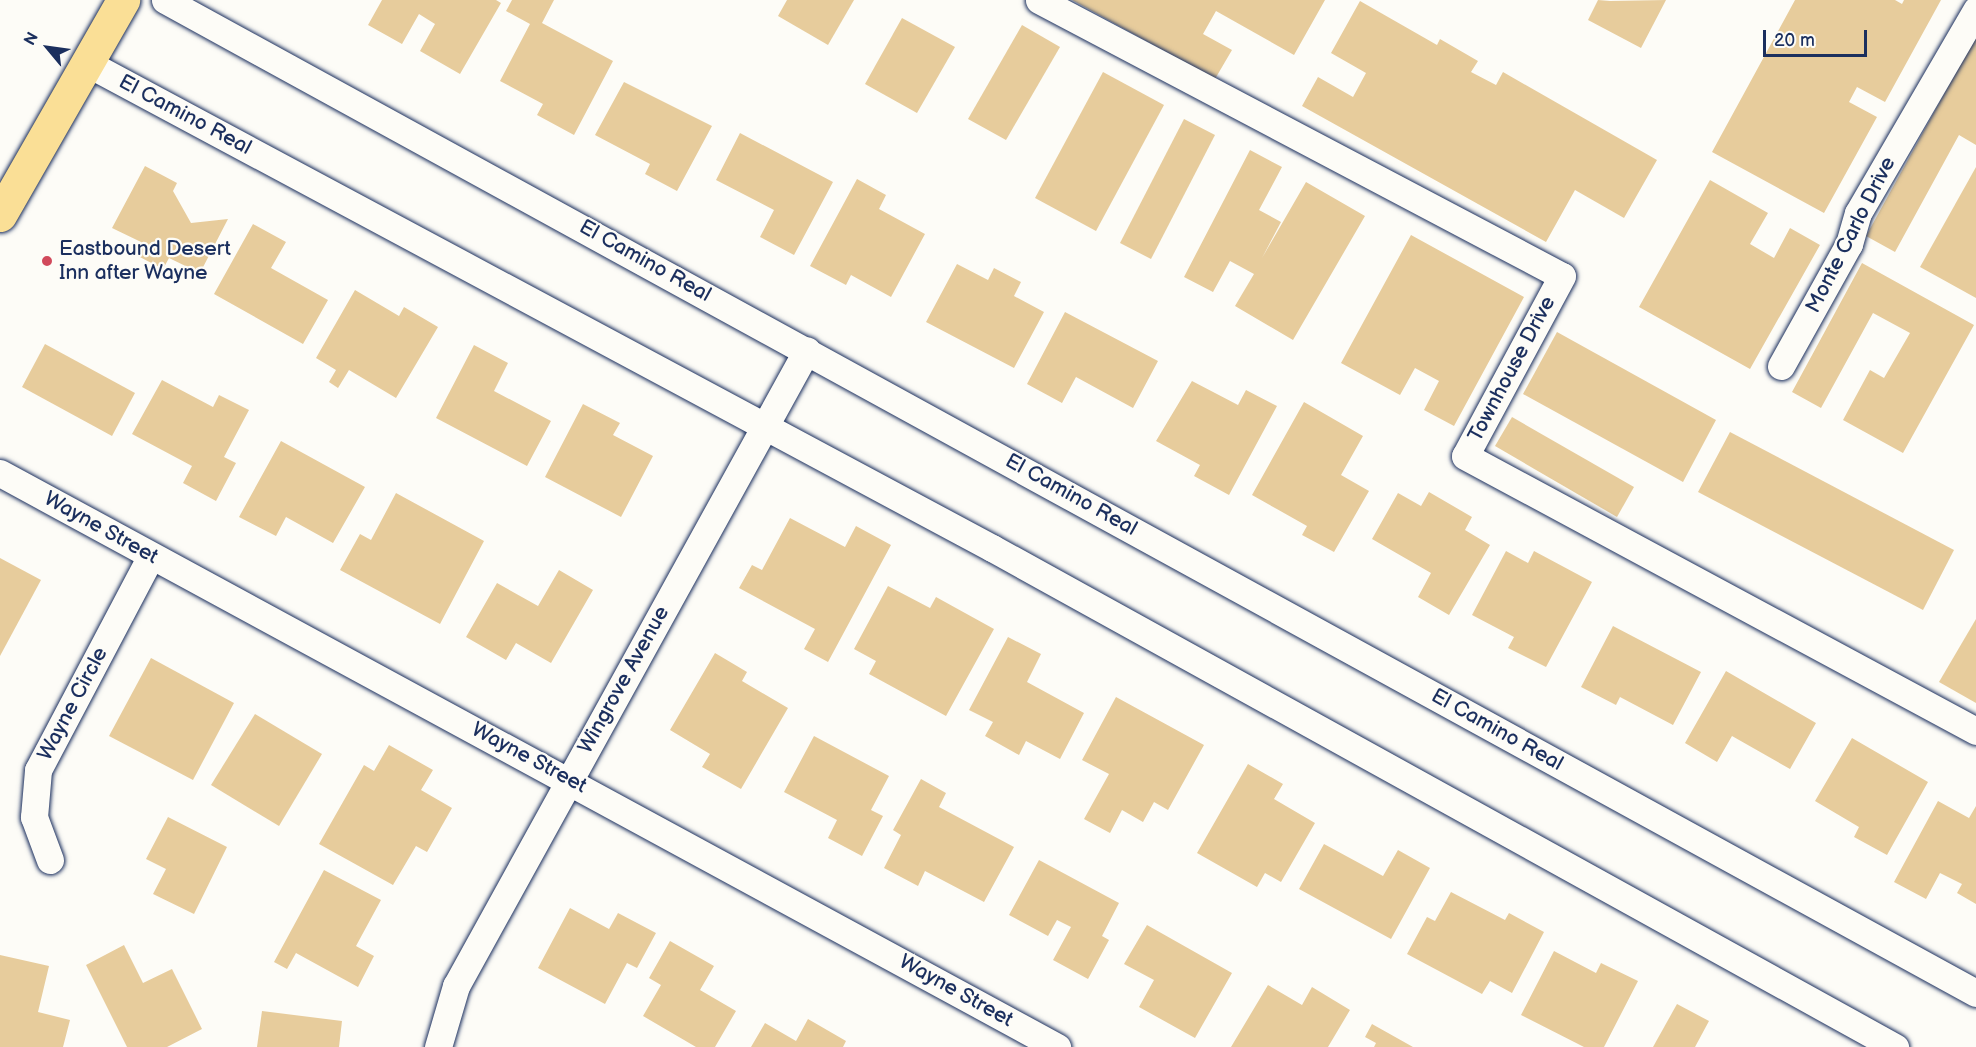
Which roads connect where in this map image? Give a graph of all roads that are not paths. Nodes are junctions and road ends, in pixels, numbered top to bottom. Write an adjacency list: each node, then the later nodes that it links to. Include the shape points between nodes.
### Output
1 (123, 0): 5 (main road)
2 (165, 0): 7 (street, El Camino Real)
3 (1047, 5): 12 (street, Townhouse Drive, via 1562,276 1465,456)
4 (1976, 10): 8 (street, Monte Carlo Drive, via 1858,213 1850,244)
5 (87, 63): 6 (main road); 9 (street, El Camino Real)
6 (0, 215)
7 (807, 350): 9 (street, Wingrove Avenue); 15 (street, El Camino Real)
8 (1781, 366)
9 (764, 426): 13 (street, Wingrove Avenue); 18 (street, El Camino Real)
10 (0, 473): 11 (street, Wayne Street)
11 (151, 556): 13 (street, Wayne Street); 14 (street, Wayne Circle, via 38,770 34,817)
12 (1976, 730)
13 (569, 780): 16 (street, Wingrove Avenue, via 456,986); 17 (street, Wayne Street)
14 (50, 860)
15 (1976, 993)
16 (438, 1047)
17 (1057, 1047)
18 (1895, 1047)

